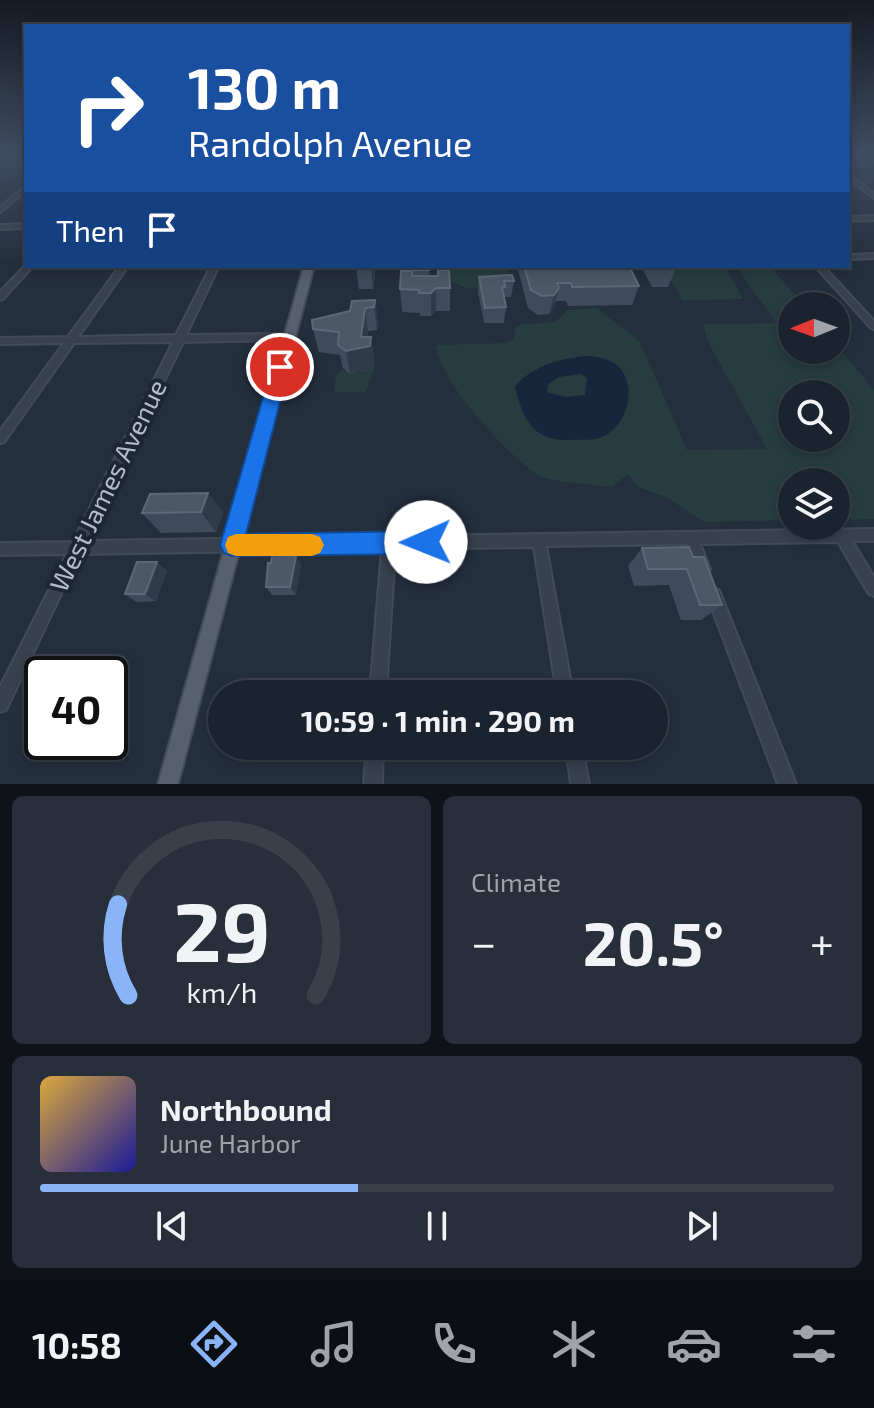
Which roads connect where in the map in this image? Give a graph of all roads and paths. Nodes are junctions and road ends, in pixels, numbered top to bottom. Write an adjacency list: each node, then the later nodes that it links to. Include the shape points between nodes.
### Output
1 (22, 192): 2 (street)
2 (0, 210)
3 (874, 218): 4 (street)
4 (850, 219)
5 (24, 226): 6 (street)
6 (0, 227)
7 (874, 256): 8 (street)
8 (850, 257)
9 (27, 268): 14 (street)
10 (123, 268): 18 (street)
11 (214, 268): 17 (street, West James Avenue)
12 (308, 268): 16 (main road)
13 (821, 268): 15 (street)
14 (0, 297)
15 (872, 323)
16 (289, 337): 17 (street); 28 (main road)
17 (179, 338): 18 (street); 29 (street, West James Avenue)
18 (71, 340): 19 (street); 20 (street)
19 (0, 341)
20 (0, 439)
21 (850, 535): 22 (street)
22 (874, 535)
23 (778, 536): 24 (street)
24 (691, 538): 26 (street); 40 (street)
25 (844, 540): 31 (street)
26 (539, 541): 27 (street); 33 (street)
27 (389, 543): 28 (street); 32 (street)
28 (232, 545): 29 (street); 37 (main road)
29 (76, 547): 30 (street); 34 (street, West James Avenue)
30 (0, 549)
31 (874, 589)
32 (379, 680)
33 (563, 680)
34 (0, 704)
35 (374, 760): 38 (street)
36 (576, 760): 39 (street)
37 (168, 784)
38 (373, 784)
39 (580, 784)
40 (787, 784)

